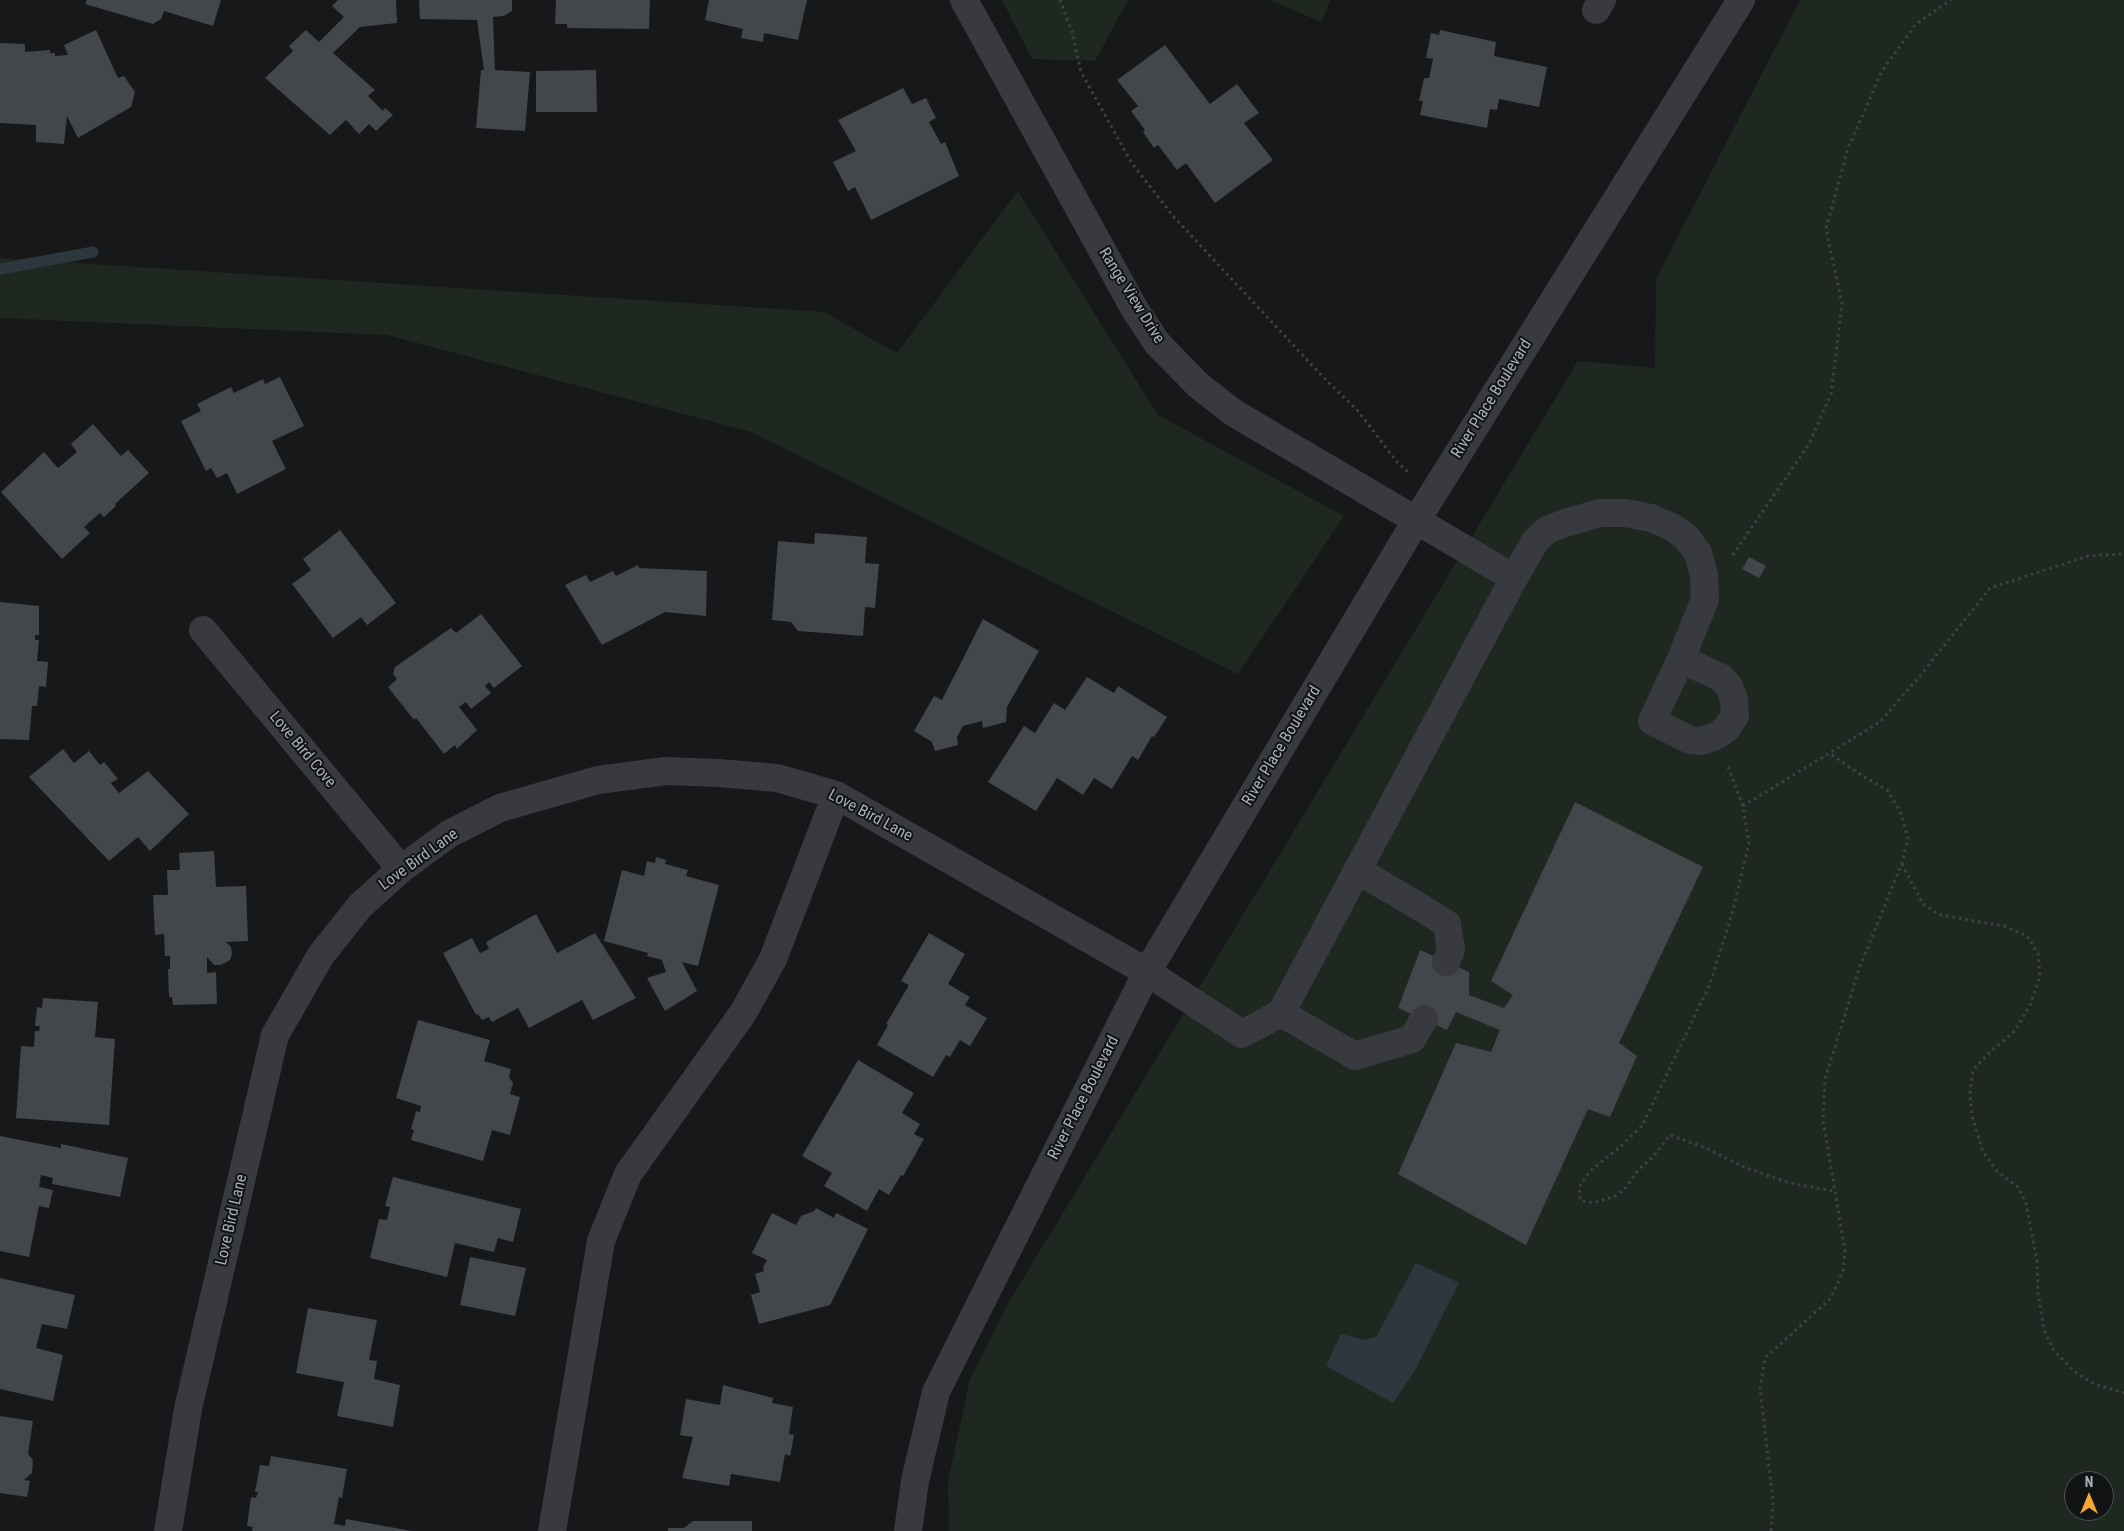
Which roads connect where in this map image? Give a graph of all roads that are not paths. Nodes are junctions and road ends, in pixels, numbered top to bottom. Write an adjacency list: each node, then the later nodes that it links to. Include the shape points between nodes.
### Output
1 (964, 0): 3 (street, Range View Drive, via 1134,308 1157,343 1198,385 1234,413)
2 (1741, 0): 3 (street, River Place Boulevard)
3 (1416, 521): 4 (street, Range View Drive); 11 (street, River Place Boulevard)
4 (1514, 578): 6 (street, via 1536,540 1547,530 1565,523 1600,513 1625,513 1672,527 1686,537 1698,553 1706,599); 9 (street)
5 (203, 630): 8 (street, Love Bird Cove)
6 (1681, 659): 6 (street, via 1652,721 1690,740 1701,741 1716,736 1735,716 1730,688 1722,678)
7 (836, 794): 8 (street, Love Bird Lane, via 777,778 718,773 666,771 598,780 500,808 449,834); 11 (street, Love Bird Lane); 15 (street, via 773,959 743,1012 628,1174 601,1241)
8 (401, 869): 14 (street, Love Bird Lane, via 360,906 321,955 275,1035 188,1409)
9 (1357, 870): 10 (street, via 1447,924 1451,950); 12 (street)
10 (1446, 962)
11 (1147, 972): 12 (street, Love Bird Lane, via 1242,1034); 16 (street, River Place Boulevard, via 936,1392)
12 (1281, 1012): 13 (street, via 1355,1056 1412,1039)
13 (1424, 1019)
14 (168, 1531)
15 (552, 1531)
16 (908, 1531)

